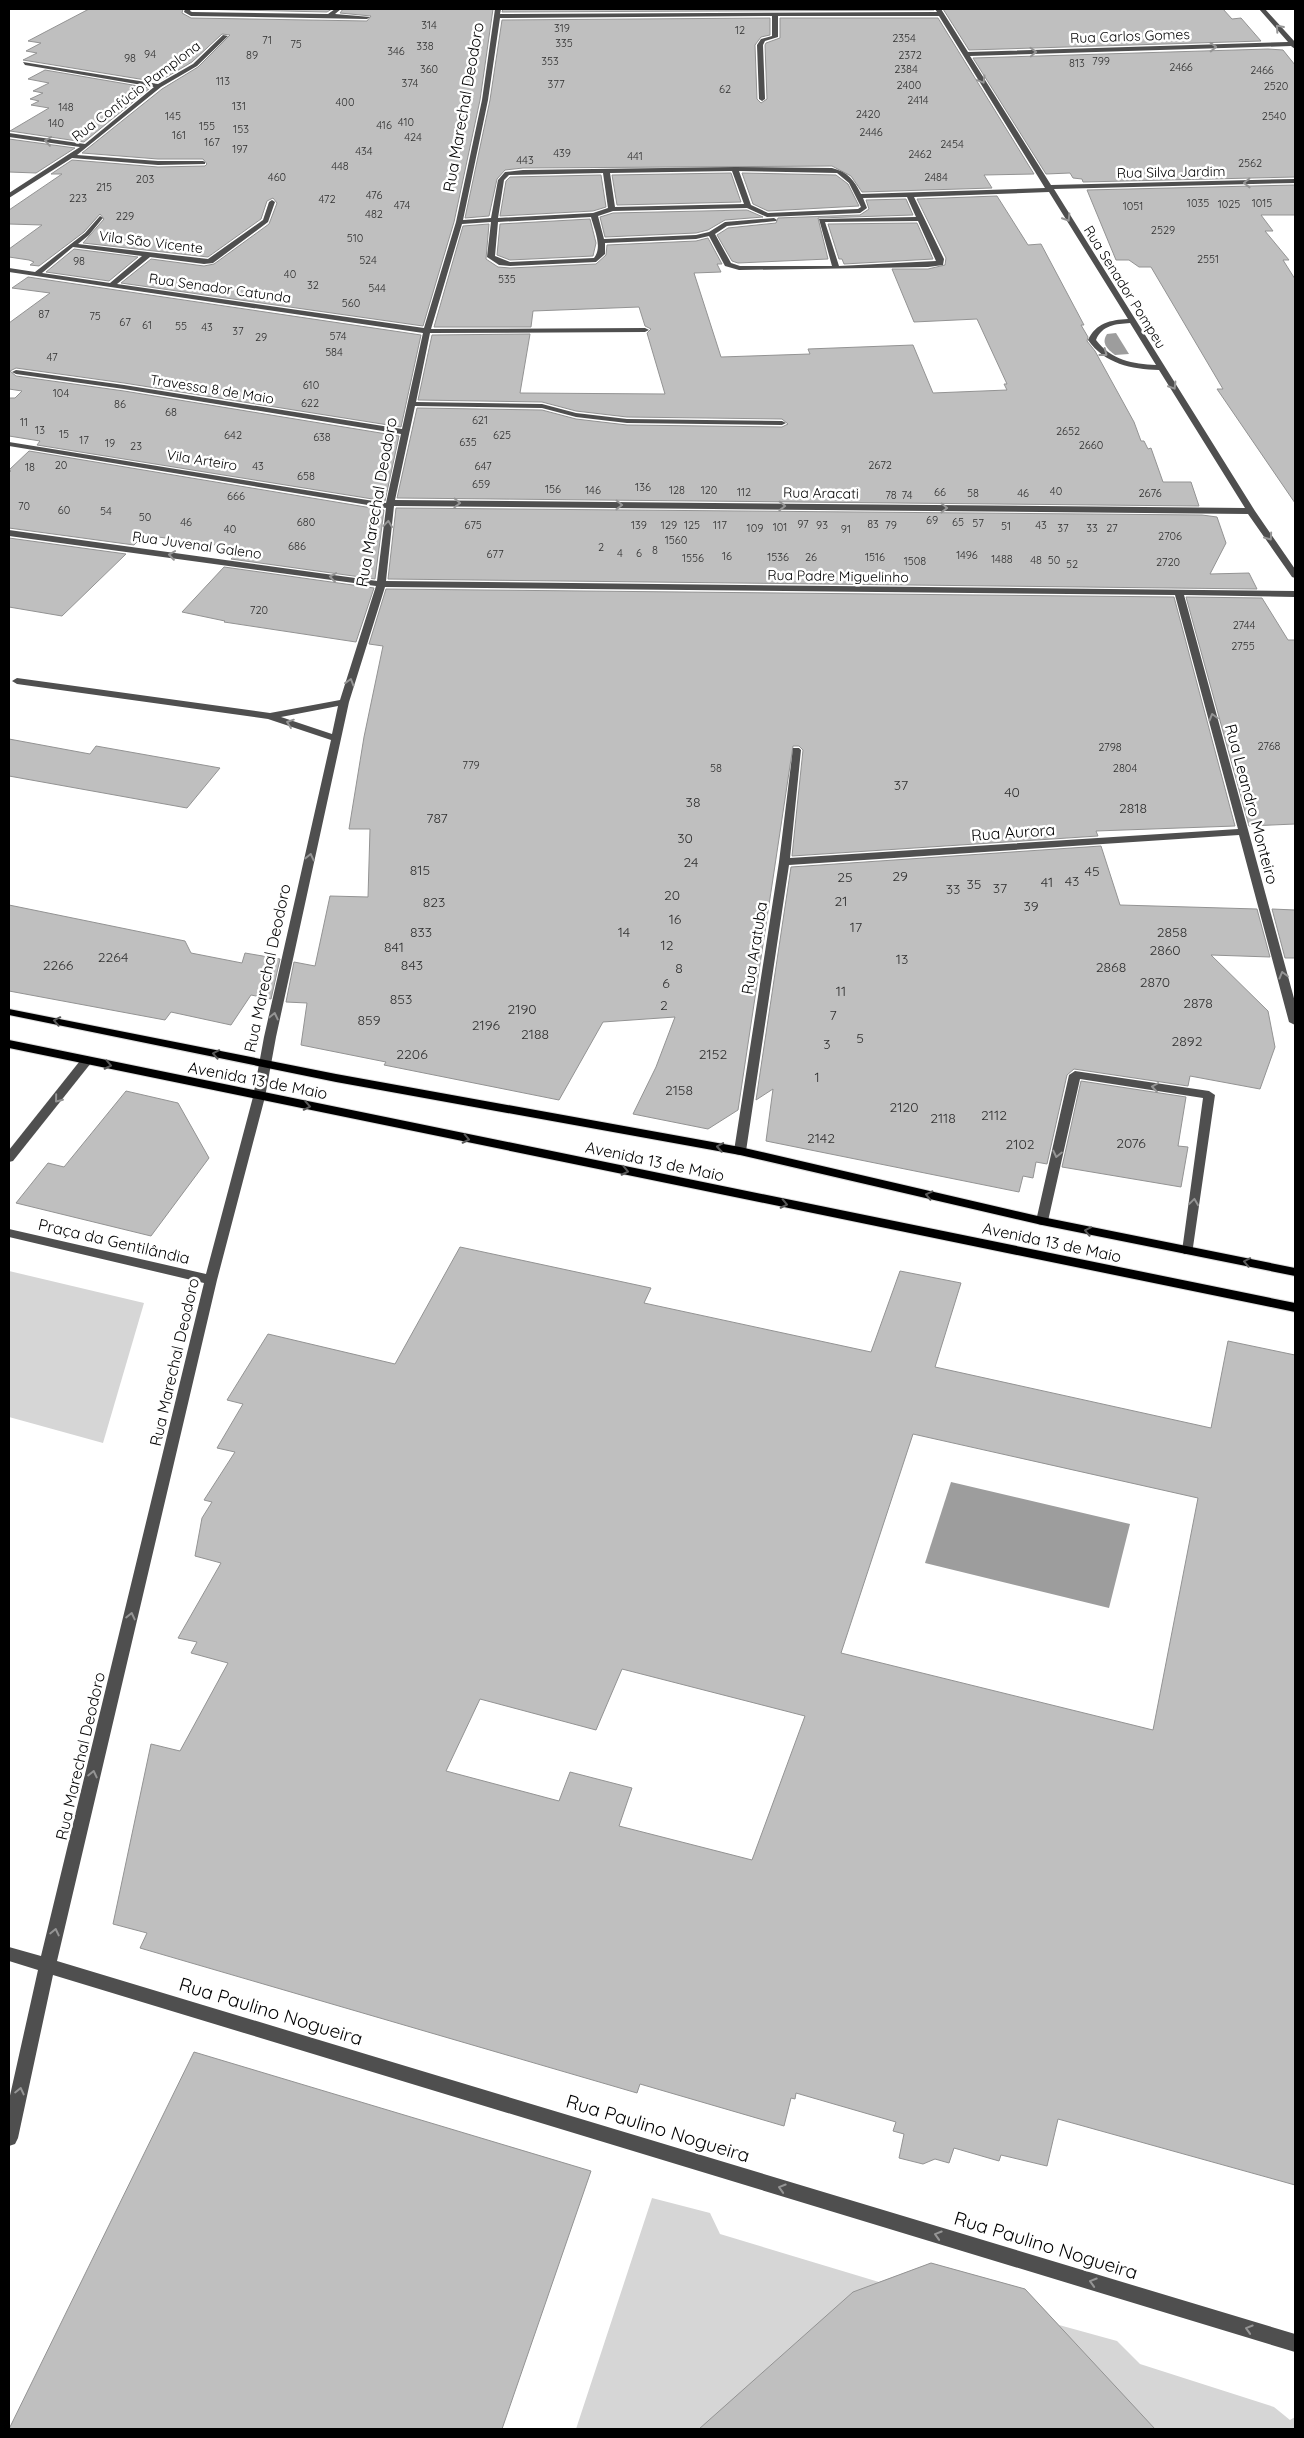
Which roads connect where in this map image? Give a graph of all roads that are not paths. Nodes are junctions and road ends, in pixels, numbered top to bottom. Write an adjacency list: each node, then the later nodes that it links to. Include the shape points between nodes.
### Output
1 (338, 9): 7 (street)
2 (1262, 9): 10 (street, one-way to 2)
3 (189, 12): 7 (street)
4 (498, 12): 6 (street); 34 (street, Rua Marechal Deodoro, via 485,100)
5 (940, 12): 6 (street); 11 (street, Rua Senador Pompeu)
6 (775, 15): 14 (street, via 775,37 763,40 760,45)
7 (329, 16): 8 (street)
8 (366, 17)
9 (226, 36): 13 (street, Rua Confúcio Pamplona, via 195,65)
10 (1295, 45): 11 (street, Rua Carlos Gomes, one-way to 10)
11 (966, 54): 22 (street, Rua Senador Pompeu, one-way to 22)
12 (25, 63): 13 (street)
13 (160, 86): 16 (street, Rua Confúcio Pamplona)
14 (762, 99)
15 (9, 135): 16 (street, one-way to 15)
16 (86, 146): 17 (street, Rua Confúcio Pamplona)
17 (70, 156): 18 (street); 24 (street, Rua Confúcio Pamplona)
18 (203, 163)
19 (735, 169): 20 (street); 25 (street, via 840,171 848,176); 27 (street)
20 (606, 170): 28 (street); 33 (street, via 508,173 501,180)
21 (1295, 182): 22 (street, Rua Silva Jardim, one-way to 22)
22 (1049, 189): 23 (street, Rua Silva Jardim); 43 (street, Rua Senador Pompeu, one-way to 43)
23 (910, 195): 25 (street, Rua Silva Jardim); 31 (street)
24 (9, 196)
25 (857, 196): 27 (street, via 864,205 860,211 767,215)
26 (272, 202): 38 (street, Vila São Vicente, via 266,222 210,260 195,262)
27 (748, 206): 28 (street)
28 (612, 209): 29 (street)
29 (594, 215): 33 (street); 36 (street)
30 (100, 218): 37 (street, Vila São Vicente)
31 (920, 219): 32 (street); 39 (street, via 940,263)
32 (820, 220): 35 (street, via 725,224); 39 (street)
33 (495, 221): 34 (street); 36 (street, via 491,257 502,263 596,260 601,254)
34 (459, 222): 45 (street, Rua Marechal Deodoro)
35 (711, 233): 36 (street, via 679,239); 39 (street, via 728,264 739,268)
36 (601, 241)
37 (72, 245): 38 (street, Vila São Vicente); 41 (street)
38 (148, 255): 42 (street)
39 (836, 268)
40 (9, 270): 41 (street, Rua Senador Catunda)
41 (36, 274): 42 (street, Rua Senador Catunda)
42 (111, 285): 45 (street, Rua Senador Catunda)
43 (1132, 321): 46 (street, Rua Senador Pompeu); 46 (street, one-way to 46, via 1103,325 1092,340 1101,352 1118,361 1141,368)
44 (645, 330): 45 (street, Rua Senador Catunda)
45 (427, 331): 48 (street, Rua Marechal Deodoro)
46 (1162, 368): 53 (street, Rua Senador Pompeu, one-way to 53)
47 (16, 372): 50 (street, Travessa 8 de Maio)
48 (412, 404): 49 (street, via 531,405 592,418 627,421); 50 (street, Rua Marechal Deodoro)
49 (782, 423)
50 (405, 432): 52 (street, Rua Marechal Deodoro)
51 (9, 444): 52 (street, Vila Arteiro)
52 (390, 504): 53 (street, Rua Aracati, one-way to 53); 56 (street, Rua Marechal Deodoro, one-way to 52)
53 (1251, 511): 55 (street, Rua Senador Pompeu, one-way to 55)
54 (9, 533): 56 (street, Rua Juvenal Galeno, one-way to 54)
55 (1295, 575)
56 (381, 584): 57 (street, Rua Padre Miguelinho); 60 (street, Rua Marechal Deodoro, one-way to 56)
57 (1179, 594): 58 (street, Rua Padre Miguelinho); 64 (street, Rua Leandro Monteiro, one-way to 57)
58 (1295, 594)
59 (17, 681): 61 (street)
60 (344, 702): 61 (street); 62 (street, Rua Marechal Deodoro)
61 (270, 716): 62 (street, one-way to 61)
62 (336, 740): 70 (street, Rua Marechal Deodoro, one-way to 62)
63 (796, 750): 65 (street, Rua Aratuba)
64 (1245, 832): 65 (street, Rua Aurora); 67 (street, Rua Leandro Monteiro, one-way to 64)
65 (784, 862): 72 (street, Rua Aratuba)
66 (9, 1012): 70 (main road, Avenida 13 de Maio, one-way to 66)
67 (1295, 1022)
68 (9, 1044): 69 (main road, Avenida 13 de Maio)
69 (87, 1060): 71 (main road, Avenida 13 de Maio, one-way to 71); 73 (street, one-way to 73)
70 (264, 1063): 71 (street, Rua Marechal Deodoro); 72 (main road, Avenida 13 de Maio, one-way to 70)
71 (259, 1097): 78 (street, Rua Marechal Deodoro); 79 (main road, Avenida 13 de Maio, one-way to 79)
72 (740, 1151): 74 (main road, Avenida 13 de Maio, one-way to 72)
73 (9, 1158)
74 (1042, 1221): 76 (main road, Avenida 13 de Maio, one-way to 74); 76 (street, one-way to 74, via 1209,1095 1075,1075)
75 (9, 1233): 78 (street, Praça da Gentilândia)
76 (1188, 1250): 77 (main road, Avenida 13 de Maio, one-way to 76)
77 (1295, 1272)
78 (211, 1280): 81 (street, Rua Marechal Deodoro, one-way to 78)
79 (1295, 1308)
80 (9, 1954): 81 (street, Rua Paulino Nogueira)
81 (47, 1966): 82 (street, Rua Marechal Deodoro, one-way to 81); 83 (street, Rua Paulino Nogueira, one-way to 81)
82 (9, 2138)
83 (1295, 2343)

